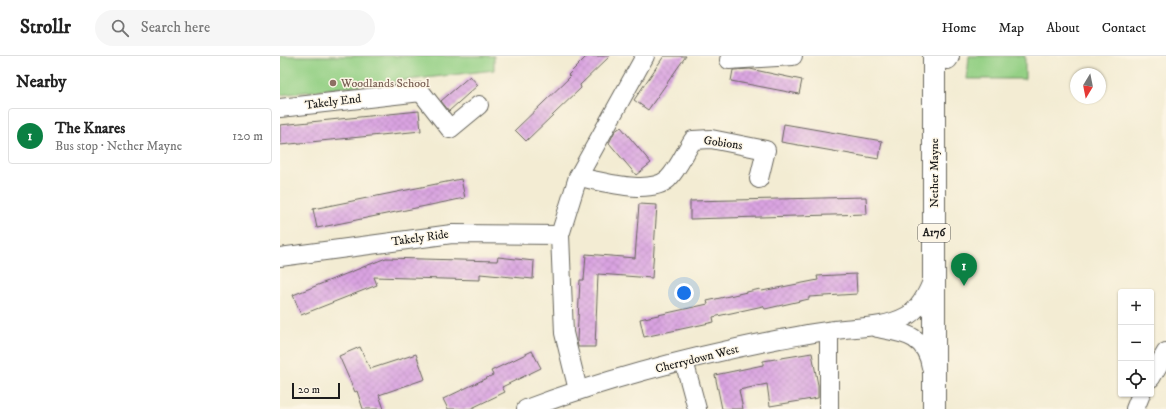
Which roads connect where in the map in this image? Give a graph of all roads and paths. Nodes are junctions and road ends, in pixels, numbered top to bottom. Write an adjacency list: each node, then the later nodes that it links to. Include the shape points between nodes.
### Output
1 (645, 56): 7 (street)
2 (793, 56): 4 (street)
3 (944, 57): 11 (main road, Nether Mayne / A176); 24 (main road, Nether Mayne / A176)
4 (729, 60)
5 (479, 105): 6 (street, Takely End, via 450,130 421,92)
6 (280, 108)
7 (578, 177): 8 (street, Gobions, via 636,188 655,184 667,180 693,140 711,139 766,150); 9 (street)
8 (759, 179)
9 (560, 235): 10 (street, Takely Ride, via 452,234); 18 (street, via 564,333)
10 (280, 258)
11 (935, 273): 12 (street, Cherrydown West, via 929,289 916,308 905,317); 17 (main road, Nether Mayne / A176)
12 (872, 327): 13 (street, Cherrydown West); 17 (street, Cherrydown West, via 900,332 923,344 929,354)
13 (829, 330): 15 (street, Cherrydown West); 22 (street)
14 (1166, 352): 16 (street)
15 (684, 360): 18 (street, Cherrydown West); 21 (street)
16 (1154, 373)
17 (934, 384): 23 (main road, Nether Mayne / A176)
18 (578, 390): 20 (street, Cherrydown West)
19 (1140, 397): 25 (street)
20 (526, 409)
21 (697, 409)
22 (829, 409)
23 (934, 409)
24 (948, 409)
25 (1135, 409)

